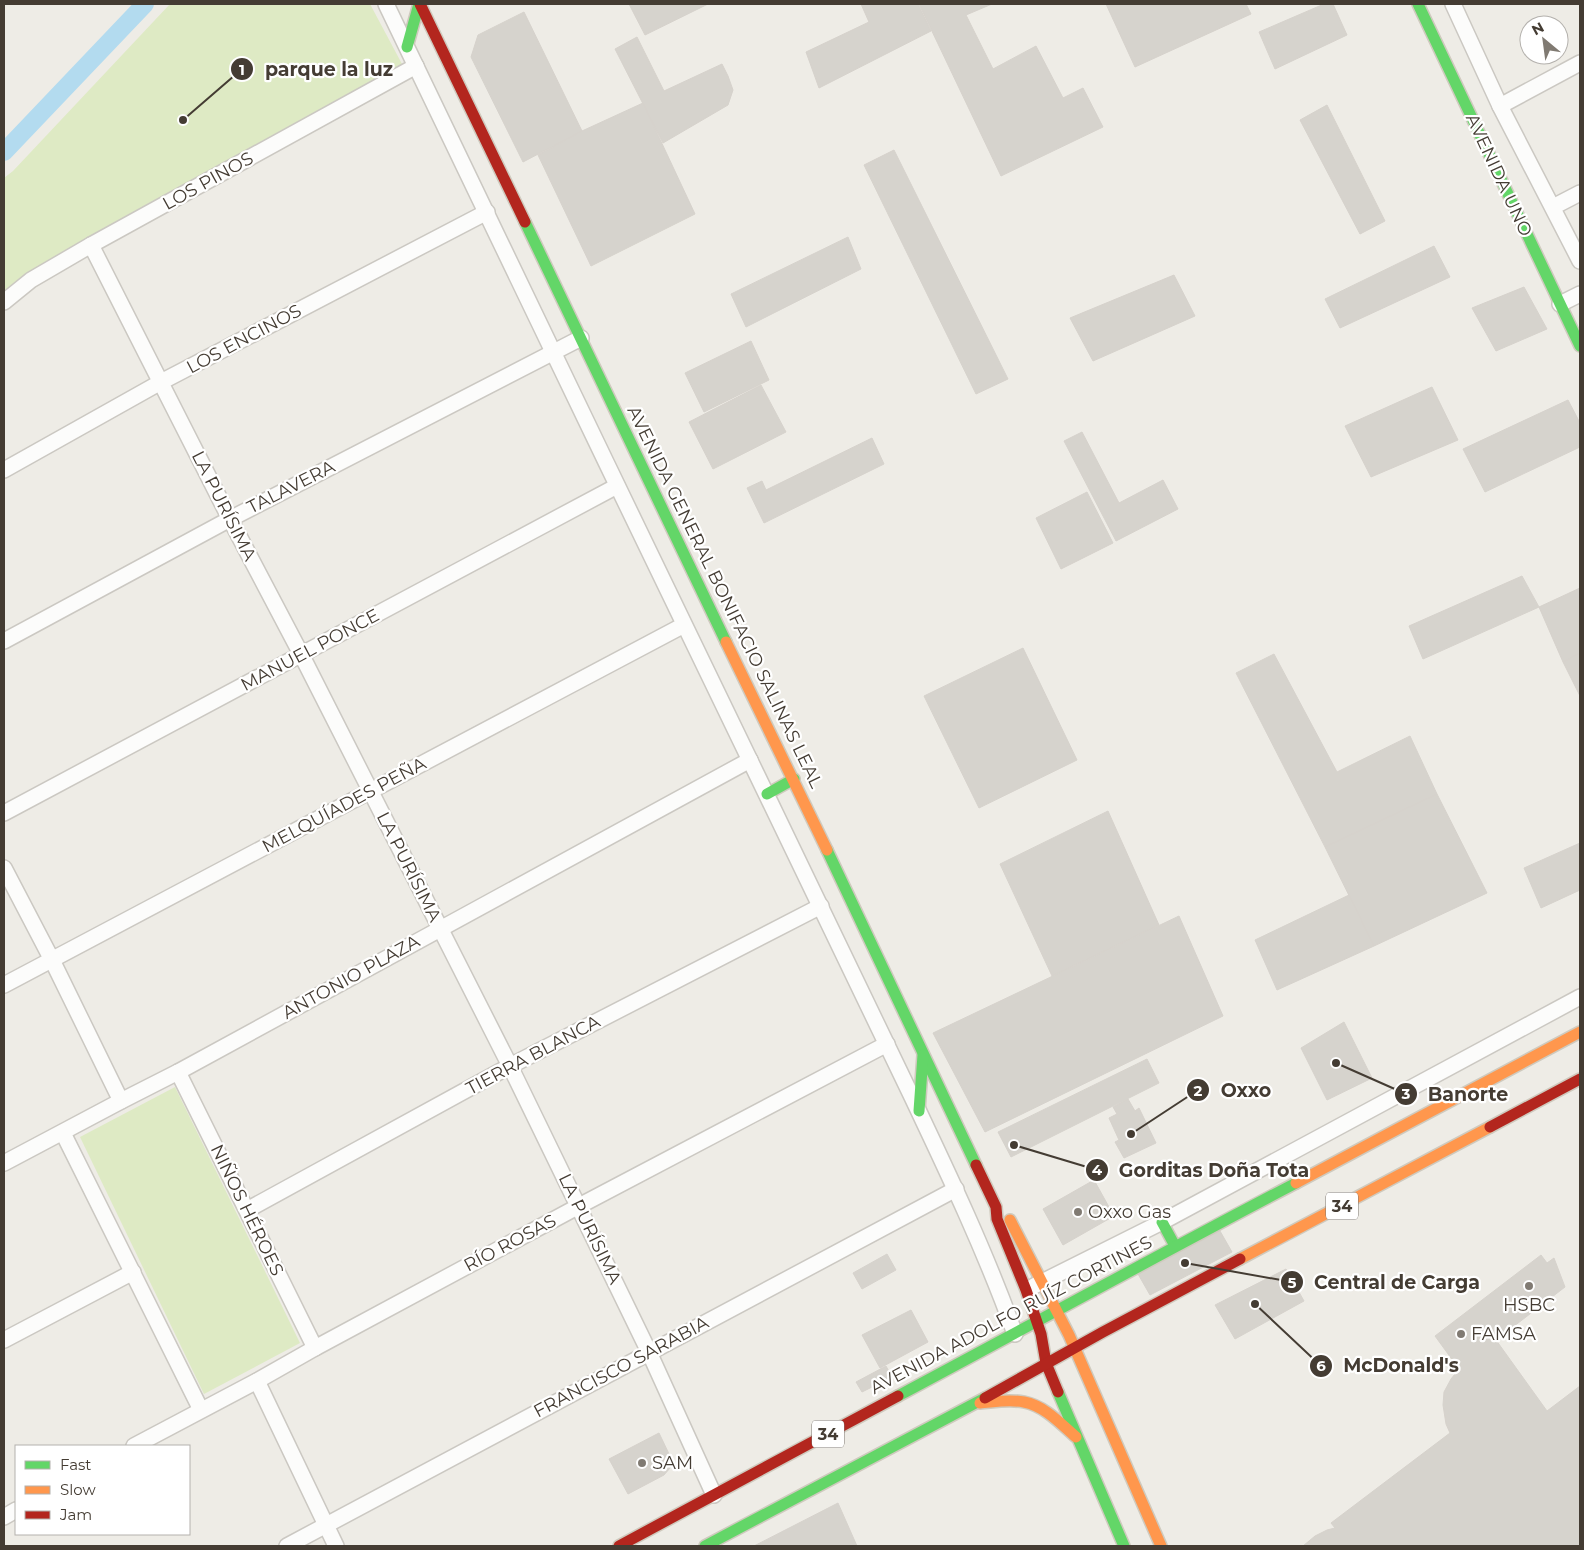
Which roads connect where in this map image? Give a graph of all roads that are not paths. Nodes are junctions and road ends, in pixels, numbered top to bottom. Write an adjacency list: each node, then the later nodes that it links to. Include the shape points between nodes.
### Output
1 (386, 4): 5 (street)
2 (419, 4): 5 (street); 17 (street, AVENIDA GENERAL BONIFACIO SALINAS LEAL)
3 (1418, 4): 16 (street, AVENIDA UNO)
4 (1453, 4): 8 (street, AVENIDA UNO)
5 (407, 47): 7 (street)
6 (1580, 64): 8 (street)
7 (416, 66): 11 (street); 12 (street, LOS PINOS)
8 (1500, 106): 10 (street, AVENIDA UNO)
9 (1580, 193): 10 (street)
10 (1553, 207): 13 (street, AVENIDA UNO)
11 (487, 212): 19 (street); 20 (street, LOS ENCINOS)
12 (91, 245): 15 (street, LOS PINOS, via 31,280); 20 (street, LA PURÍSIMA)
13 (1580, 261)
14 (1580, 294): 16 (street)
15 (4, 302)
16 (1560, 304): 18 (street, AVENIDA UNO)
17 (581, 338): 19 (street, TALAVERA); 28 (street, AVENIDA GENERAL BONIFACIO SALINAS LEAL)
18 (1580, 346)
19 (554, 352): 22 (street); 23 (street, TALAVERA)
20 (161, 382): 21 (street, LOS ENCINOS); 23 (street, LA PURÍSIMA)
21 (4, 470)
22 (617, 486): 24 (street); 26 (street, MANUEL PONCE)
23 (230, 519): 25 (street, TALAVERA); 26 (street, LA PURÍSIMA)
24 (684, 625): 27 (street); 29 (street, MELQUÍADES PEÑA)
25 (4, 641)
26 (301, 654): 29 (street, LA PURÍSIMA); 31 (street, MANUEL PONCE)
27 (750, 760): 30 (street); 34 (street, ANTONIO PLAZA)
28 (794, 779): 30 (street); 40 (street, AVENIDA GENERAL BONIFACIO SALINAS LEAL)
29 (370, 792): 34 (street, LA PURÍSIMA); 35 (street, MELQUÍADES PEÑA)
30 (767, 794): 33 (street)
31 (4, 813)
32 (4, 868): 35 (street)
33 (822, 906): 39 (street); 41 (street, TIERRA BLANCA)
34 (441, 928): 41 (street, LA PURÍSIMA); 42 (street, ANTONIO PLAZA)
35 (52, 960): 36 (street, MELQUÍADES PEÑA); 44 (street)
36 (4, 985)
37 (1580, 997): 52 (street)
38 (1580, 1032): 53 (street, AVENIDA ADOLFO RUÍZ CORTINES / 34)
39 (887, 1044): 45 (street); 49 (street, RÍO ROSAS)
40 (923, 1055): 45 (street); 50 (street, AVENIDA GENERAL BONIFACIO SALINAS LEAL)
41 (510, 1066): 49 (street, LA PURÍSIMA); 51 (street, TIERRA BLANCA)
42 (178, 1072): 44 (street, ANTONIO PLAZA); 51 (street, NIÑOS HÉROES)
43 (1580, 1079): 62 (street, 34)
44 (121, 1101): 46 (street, ANTONIO PLAZA)
45 (919, 1111): 48 (street)
46 (63, 1133): 47 (street, ANTONIO PLAZA); 54 (street)
47 (4, 1164)
48 (956, 1189): 59 (street); 63 (street, FRANCISCO SARABIA)
49 (579, 1206): 61 (street, RÍO ROSAS); 63 (street, LA PURÍSIMA)
50 (996, 1207): 55 (street, AVENIDA GENERAL BONIFACIO SALINAS LEAL, via 1007,1213); 56 (street, AVENIDA GENERAL BONIFACIO SALINAS LEAL, via 996,1219)
51 (247, 1210): 61 (street, NIÑOS HÉROES)
52 (1162, 1222): 53 (street); 55 (street)
53 (1175, 1246): 57 (street, AVENIDA ADOLFO RUÍZ CORTINES / 34)
54 (133, 1272): 60 (street); 67 (street)
55 (1043, 1281): 56 (street); 57 (street, AVENIDA GENERAL BONIFACIO SALINAS LEAL)
56 (1026, 1290): 58 (street, AVENIDA GENERAL BONIFACIO SALINAS LEAL)
57 (1058, 1311): 58 (street, AVENIDA ADOLFO RUÍZ CORTINES / 34); 62 (street, AVENIDA GENERAL BONIFACIO SALINAS LEAL)
58 (1037, 1322): 59 (street, AVENIDA ADOLFO RUÍZ CORTINES / 34); 64 (street, AVENIDA GENERAL BONIFACIO SALINAS LEAL)
59 (1016, 1334): 70 (street, AVENIDA ADOLFO RUÍZ CORTINES / 34)
60 (4, 1340)
61 (315, 1348): 65 (street, RÍO ROSAS)
62 (1075, 1348): 64 (street, 34); 79 (street, AVENIDA GENERAL BONIFACIO SALINAS LEAL)
63 (650, 1352): 70 (street, LA PURÍSIMA); 73 (street, FRANCISCO SARABIA)
64 (1046, 1363): 66 (street, 34); 68 (street, AVENIDA GENERAL BONIFACIO SALINAS LEAL)
65 (257, 1381): 67 (street, RÍO ROSAS); 73 (street)
66 (974, 1404): 68 (street, via 1026,1402 1043,1410); 77 (street, 34)
67 (201, 1410): 69 (street, RÍO ROSAS)
68 (1076, 1436): 78 (street, AVENIDA GENERAL BONIFACIO SALINAS LEAL)
69 (136, 1445)
70 (714, 1495): 76 (street, AVENIDA ADOLFO RUÍZ CORTINES / 34)
71 (15, 1511): 72 (street)
72 (4, 1517)
73 (326, 1526): 74 (street, FRANCISCO SARABIA); 75 (street)
74 (287, 1546)
75 (336, 1546)
76 (619, 1546)
77 (705, 1546)
78 (1124, 1546)
79 (1161, 1546)

